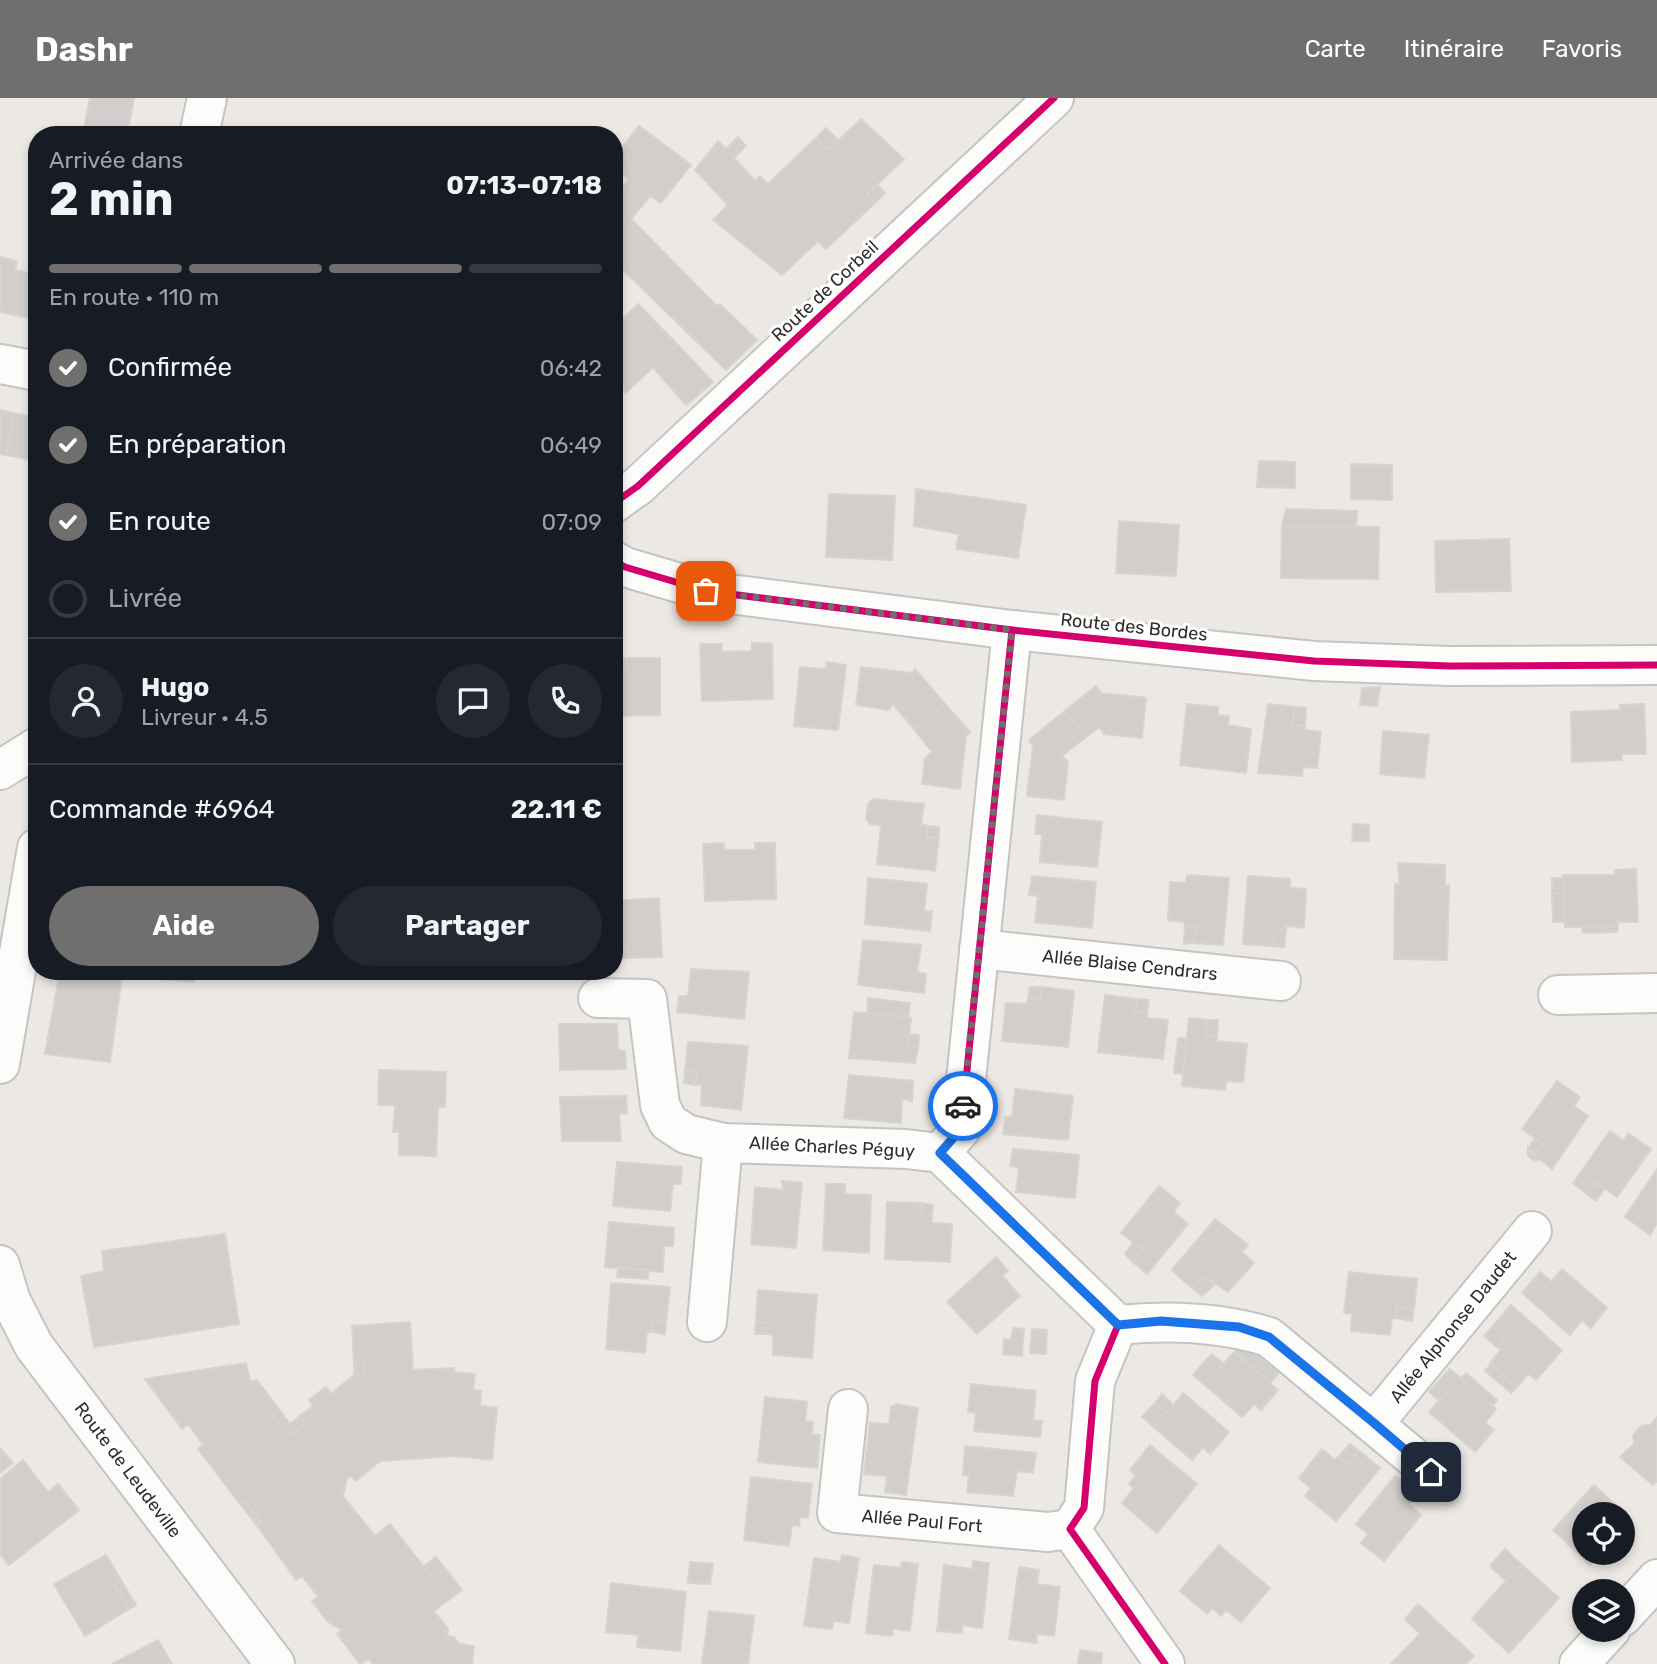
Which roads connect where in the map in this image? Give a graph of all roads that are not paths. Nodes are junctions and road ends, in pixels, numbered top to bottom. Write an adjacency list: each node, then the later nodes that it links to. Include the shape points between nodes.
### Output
1 (207, 98): 3 (street)
2 (1054, 98): 6 (street, Route de Corbeil)
3 (201, 126)
4 (0, 364): 5 (street)
5 (28, 369)
6 (623, 497)
7 (623, 565): 8 (street, Route des Bordes, via 706,591)
8 (1012, 630): 9 (street, Route des Bordes, via 1314,661); 13 (street)
9 (1657, 665)
10 (28, 753): 11 (street)
11 (0, 770)
12 (28, 901): 18 (street)
13 (979, 949): 14 (street, Allée Blaise Cendrars); 20 (street, via 961,1129)
14 (1282, 981)
15 (1657, 993): 16 (street)
16 (1558, 995)
17 (598, 998): 19 (street, Allée Charles Péguy, via 647,999 660,1105 668,1122 686,1134)
18 (0, 1064)
19 (723, 1143): 20 (street, Allée Charles Péguy); 23 (street, Allée Charles Péguy)
20 (940, 1153): 24 (street)
21 (1532, 1231): 26 (street, Allée Alphonse Daudet)
22 (0, 1265): 32 (street, Route de Leudeville, via 11,1301 34,1346)
23 (707, 1322)
24 (1118, 1325): 26 (street, via 1161,1321 1239,1327 1269,1337); 28 (street, via 1095,1381 1084,1508)
25 (848, 1409): 28 (street, Allée Paul Fort, via 837,1513 1048,1532)
26 (1374, 1423): 27 (street)
27 (1431, 1472)
28 (1070, 1529): 33 (street)
29 (1657, 1579): 30 (street)
30 (1635, 1603)
31 (1599, 1642): 34 (street)
32 (275, 1664)
33 (1165, 1664)
34 (1579, 1664)

